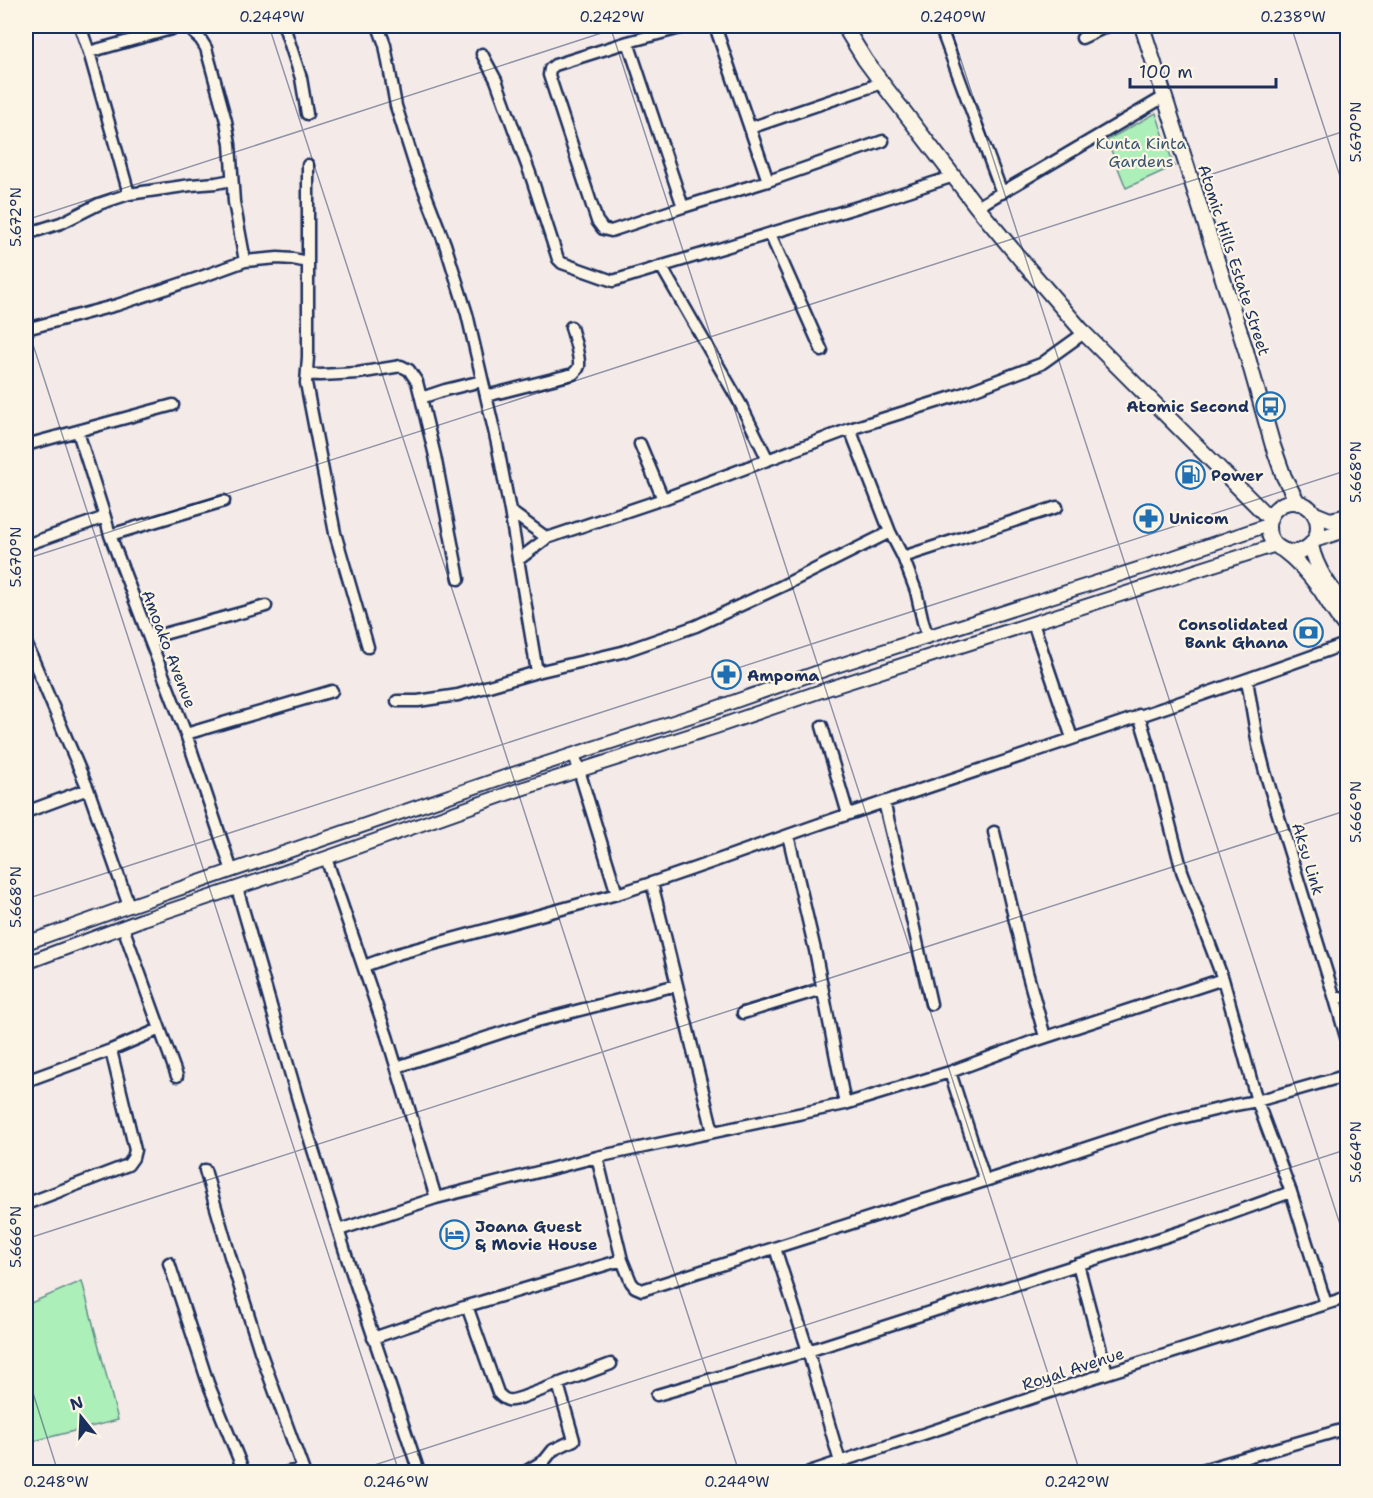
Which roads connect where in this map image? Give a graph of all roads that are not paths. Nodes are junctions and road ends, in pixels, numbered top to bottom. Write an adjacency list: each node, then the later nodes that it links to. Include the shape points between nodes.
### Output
1 (80, 26): 14 (street)
2 (182, 26): 14 (street)
3 (187, 26): 23 (street, via 208,54 226,121)
4 (284, 26): 18 (street)
5 (378, 26): 39 (street, via 396,106 458,284)
6 (688, 26): 13 (street)
7 (715, 26): 19 (street)
8 (844, 26): 16 (main road)
9 (940, 26): 25 (street)
10 (1108, 26): 12 (street)
11 (1142, 26): 17 (main road, Atomic Hills Estate Street)
12 (1082, 38)
13 (628, 42): 27 (street); 27 (street, via 550,69 597,221 603,229 611,231)
14 (89, 52): 26 (street)
15 (482, 54): 33 (street, via 504,102 562,263 613,281)
16 (882, 83): 19 (street); 22 (main road)
17 (1164, 97): 25 (street); 50 (main road, Atomic Hills Estate Street, via 1273,446)
18 (308, 114)
19 (750, 128): 24 (street)
20 (883, 141): 24 (street)
21 (308, 165): 32 (street)
22 (954, 176): 28 (main road); 30 (street)
23 (232, 180): 26 (street); 31 (street)
24 (768, 181): 27 (street)
25 (1002, 193): 28 (street)
26 (129, 194): 29 (street)
27 (683, 207)
28 (977, 207): 36 (main road)
29 (26, 234)
30 (770, 234): 33 (street); 37 (street)
31 (245, 261): 32 (street, via 278,258); 35 (street, via 117,305)
32 (308, 262): 38 (street)
33 (661, 266): 47 (street)
34 (571, 327): 40 (street, via 579,367 576,372)
35 (26, 329)
36 (1084, 333): 43 (street, via 1041,364); 56 (main road)
37 (822, 351)
38 (307, 374): 41 (street, via 358,373 401,366 417,382); 75 (street, via 335,533)
39 (482, 381): 40 (street); 41 (street)
40 (486, 396): 52 (street)
41 (422, 398): 66 (street)
42 (173, 405): 44 (street)
43 (850, 429): 47 (street); 58 (street)
44 (78, 432): 46 (street); 55 (street, Amoako Avenue)
45 (640, 444): 48 (street)
46 (26, 445)
47 (768, 460): 48 (street)
48 (663, 499): 60 (street)
49 (224, 501): 59 (street)
50 (1298, 502): 53 (main road); 56 (main road, via 1281,506)
51 (1057, 507): 64 (street)
52 (510, 511): 60 (street); 65 (street)
53 (1315, 514): 54 (main road, via 1330,520); 61 (main road, via 1318,527)
54 (1347, 516)
55 (105, 517): 59 (street, Amoako Avenue); 62 (street)
56 (1269, 522): 63 (main road, via 1270,537); 71 (street)
57 (1347, 529): 61 (main road)
58 (890, 532): 64 (street); 76 (street, via 696,626 622,652)
59 (110, 535): 72 (street, Amoako Avenue)
60 (547, 538): 65 (street)
61 (1313, 542): 63 (main road, via 1300,551); 68 (main road, via 1315,559)
62 (26, 544)
63 (1280, 547): 69 (street); 70 (main road, via 1302,566)
64 (903, 557): 71 (street)
65 (518, 560): 76 (street)
66 (459, 579)
67 (266, 606): 72 (street)
68 (1347, 610)
69 (1033, 623): 83 (street); 85 (street)
70 (1347, 629)
71 (928, 637): 84 (street)
72 (149, 638): 82 (street, Amoako Avenue)
73 (26, 643): 86 (street)
74 (1347, 643): 77 (street)
75 (368, 647)
76 (537, 672): 79 (street, via 458,695)
77 (1247, 680): 80 (street); 106 (street, Aksu Link, via 1265,772)
78 (332, 691): 82 (street)
79 (397, 701)
80 (1139, 715): 83 (street); 102 (street, via 1182,871)
81 (822, 726): 89 (street)
82 (186, 734): 93 (street, Amoako Avenue)
83 (1072, 738): 87 (street)
84 (574, 754): 85 (street); 93 (street)
85 (579, 770): 92 (street); 96 (street)
86 (88, 789): 88 (street); 97 (street)
87 (884, 802): 89 (street); 107 (street)
88 (26, 812)
89 (848, 814): 91 (street)
90 (994, 831): 110 (street)
91 (788, 835): 94 (street); 104 (street)
92 (326, 858): 95 (street); 101 (street)
93 (232, 871): 97 (street)
94 (652, 883): 96 (street); 103 (street)
95 (237, 888): 98 (street); 127 (street)
96 (617, 894): 101 (street)
97 (129, 906): 99 (street)
98 (123, 927): 100 (street); 109 (street)
99 (26, 943)
100 (26, 963)
101 (364, 966): 113 (street)
102 (1223, 979): 110 (street); 118 (street)
103 (677, 985): 113 (street, via 537,1021); 120 (street)
104 (822, 989): 108 (street); 119 (street)
105 (1347, 996): 106 (street)
106 (1335, 999): 111 (street, Aksu Link)
107 (931, 1004)
108 (743, 1013)
109 (160, 1029): 112 (street); 116 (street)
110 (1045, 1037): 114 (street)
111 (1347, 1044)
112 (111, 1050): 117 (street); 126 (street, via 135,1150 133,1158 128,1165)
113 (397, 1067): 125 (street)
114 (950, 1072): 119 (street); 123 (street)
115 (1347, 1075): 118 (street)
116 (177, 1076)
117 (26, 1081)
118 (1257, 1101): 123 (street, via 1165,1122); 124 (street)
119 (845, 1104): 120 (street)
120 (713, 1132): 121 (street)
121 (597, 1157): 125 (street); 129 (street)
122 (205, 1170): 143 (street, via 260,1351)
123 (986, 1181): 128 (street)
124 (1291, 1192): 131 (street); 133 (street)
125 (436, 1198): 127 (street)
126 (26, 1204)
127 (339, 1230): 135 (street)
128 (775, 1248): 129 (street, via 642,1290 631,1282); 136 (street)
129 (622, 1260): 134 (street)
130 (169, 1263): 144 (street, via 208,1383)
131 (1078, 1264): 136 (street); 138 (street)
132 (1347, 1297): 133 (street, Royal Avenue)
133 (1326, 1304): 138 (street, Royal Avenue)
134 (467, 1306): 135 (street); 139 (street, via 503,1399 511,1401)
135 (373, 1338): 146 (street)
136 (808, 1351): 140 (street); 142 (street)
137 (611, 1364): 139 (street)
138 (1107, 1373): 142 (street, Royal Avenue)
139 (558, 1384): 147 (street, via 574,1440 553,1450)
140 (657, 1395)
141 (1347, 1428): 149 (street)
142 (840, 1462): 148 (street, Royal Avenue)
143 (304, 1471): 145 (street)
144 (244, 1473)
145 (288, 1473)
146 (419, 1473)
147 (525, 1473)
148 (809, 1473)
149 (1195, 1473)

